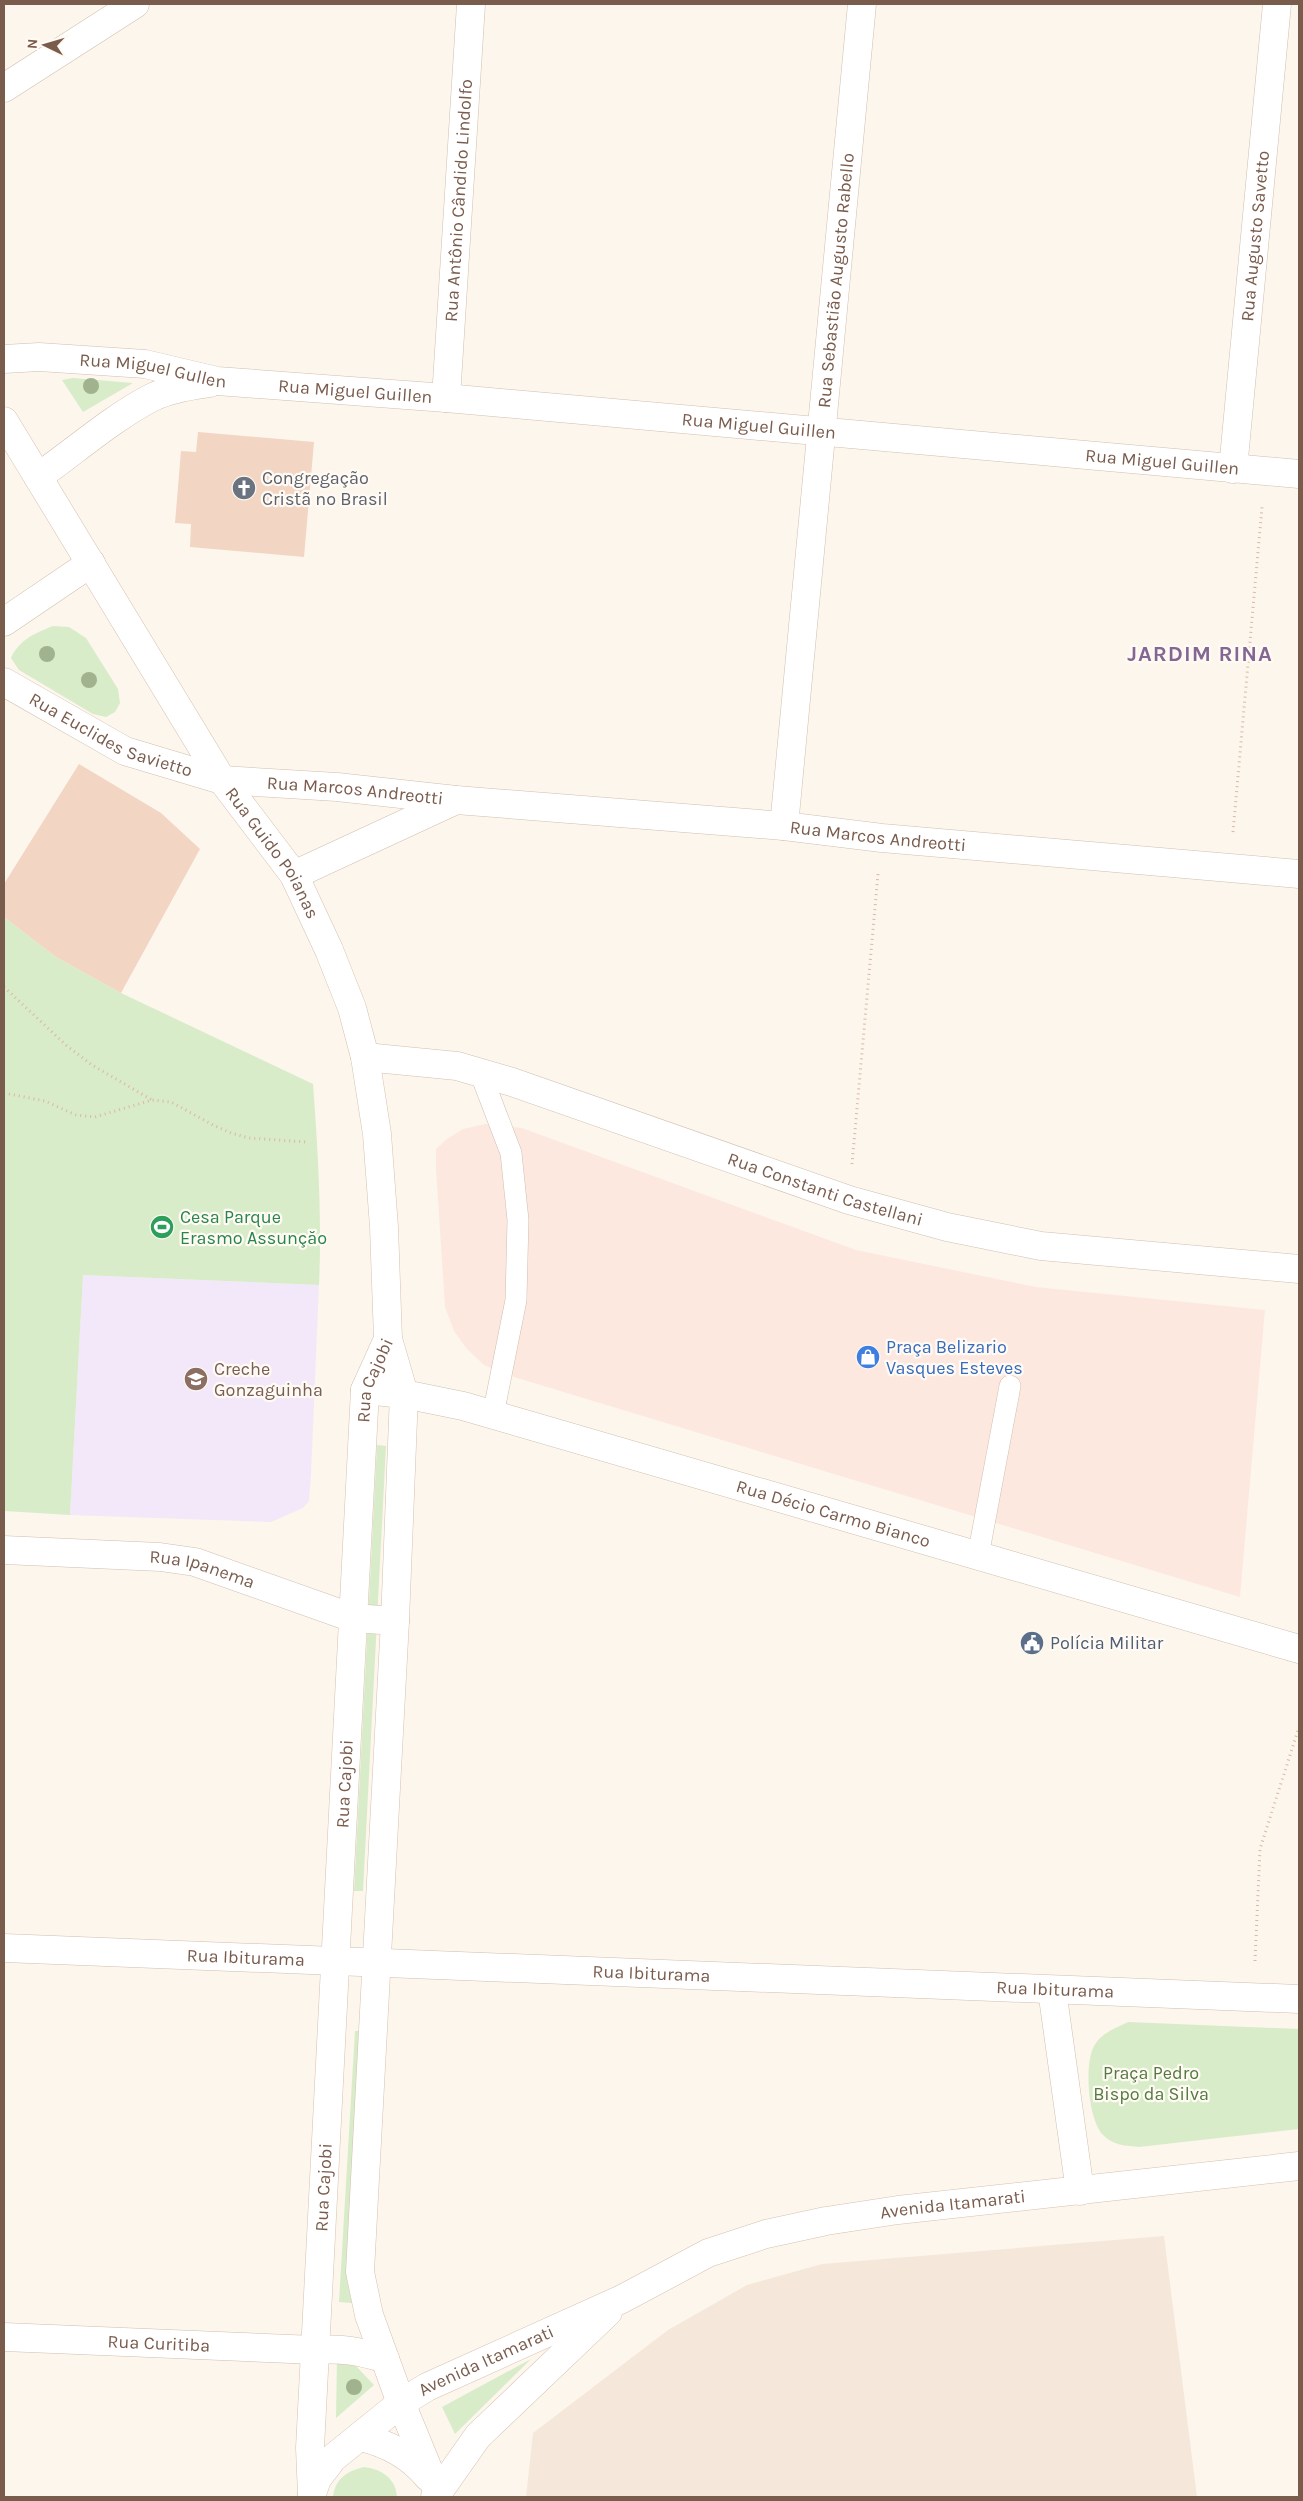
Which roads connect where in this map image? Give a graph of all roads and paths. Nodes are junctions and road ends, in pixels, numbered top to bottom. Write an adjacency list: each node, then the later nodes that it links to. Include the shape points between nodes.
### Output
1 (134, 4): 5 (street)
2 (471, 4): 8 (street, Rua Antônio Cândido Lindolfo)
3 (862, 4): 10 (street, Rua Sebastião Augusto Rabello)
4 (1277, 4): 11 (street, Rua Augusto Savetto)
5 (4, 88)
6 (4, 359): 7 (street, Rua Miguel Gullen, via 39,357 145,364)
7 (216, 382): 8 (street, Rua Miguel Guillen); 14 (street, Rua Miguel Gullen, via 152,397)
8 (446, 398): 10 (street, Rua Miguel Guillen)
9 (4, 421): 14 (street, Rua Guido Poianas)
10 (822, 432): 11 (street, Rua Miguel Guillen); 20 (street, Rua Sebastião Augusto Rabello)
11 (1233, 468): 12 (street, Rua Miguel Guillen)
12 (1265, 471): 13 (street, Rua Miguel Guillen); 22 (path)
13 (1299, 474)
14 (38, 477): 15 (street, Rua Guido Poianas)
15 (91, 563): 16 (street); 18 (street, Rua Guido Poianas)
16 (4, 622)
17 (4, 682): 18 (street, Rua Euclides Savietto, via 126,751)
18 (222, 780): 19 (street, Rua Marcos Andreotti, via 337,787); 24 (street, Rua Guido Poianas)
19 (456, 800): 20 (street, Rua Marcos Andreotti); 24 (street, Rua Marcos Andreotti)
20 (784, 826): 21 (street, Rua Marcos Andreotti)
21 (882, 838): 22 (street, Rua Marcos Andreotti); 31 (path)
22 (1229, 868): 23 (street, Rua Marcos Andreotti)
23 (1299, 874)
24 (294, 875): 26 (street, Rua Guido Poianas, via 352,1008)
25 (4, 987): 29 (path, via 67,1046 92,1065)
26 (365, 1057): 27 (street, Rua Constanti Castellani, via 457,1066); 33 (street, Rua Guido Poianas, via 377,1134)
27 (480, 1072): 31 (street, Rua Constanti Castellani); 37 (lane, via 511,1153 518,1220 516,1300)
28 (4, 1092): 29 (path, via 45,1101 76,1115 95,1117)
29 (152, 1100): 30 (path, via 172,1102 213,1126 249,1138)
30 (306, 1142)
31 (848, 1200): 32 (street, Rua Constanti Castellani, via 947,1227 1042,1246)
32 (1299, 1269)
33 (388, 1339): 35 (street, Rua Cajobi); 36 (street, Rua Cajobi)
34 (1010, 1386): 39 (lane)
35 (365, 1390): 36 (street, Rua Décio Carmo Bianco); 40 (street, Rua Cajobi)
36 (404, 1394): 37 (street, Rua Décio Carmo Bianco); 41 (street, Rua Cajobi)
37 (493, 1416): 39 (street, Rua Décio Carmo Bianco)
38 (4, 1550): 40 (street, Rua Ipanema, via 160,1557 196,1562)
39 (978, 1556): 42 (street, Rua Décio Carmo Bianco)
40 (353, 1618): 41 (street, Rua Ipanema); 45 (street, Rua Cajobi)
41 (395, 1621): 46 (street, Rua Cajobi)
42 (1299, 1650)
43 (1299, 1728): 48 (path, via 1260,1849)
44 (4, 1948): 45 (street, Rua Ibiturama)
45 (335, 1963): 46 (street, Rua Ibiturama); 54 (street, Rua Cajobi)
46 (377, 1964): 47 (street, Rua Ibiturama); 55 (street, Rua Cajobi, via 360,2272 363,2295)
47 (1052, 1990): 48 (street, Rua Ibiturama); 51 (street)
48 (1253, 1999): 49 (street, Rua Ibiturama)
49 (1299, 2000)
50 (1299, 2166): 51 (street, Avenida Itamarati)
51 (1080, 2191): 52 (street, Avenida Itamarati, via 898,2210 766,2234 708,2253)
52 (622, 2299): 56 (street, Avenida Itamarati, via 451,2375); 59 (street, Avenida Itamarati, via 478,2436)
53 (4, 2337): 54 (street, Rua Curitiba)
54 (315, 2350): 55 (street, Rua Curitiba, via 338,2348); 58 (street, Rua Cajobi, via 310,2448)
55 (385, 2359): 56 (street, Rua Cajobi)
56 (401, 2403): 57 (street, Avenida Itamarati); 59 (street, Rua Cajobi)
57 (361, 2437): 58 (street, Avenida Itamarati, via 324,2467); 59 (street, via 380,2441 414,2462)
58 (312, 2496)
59 (438, 2496)

